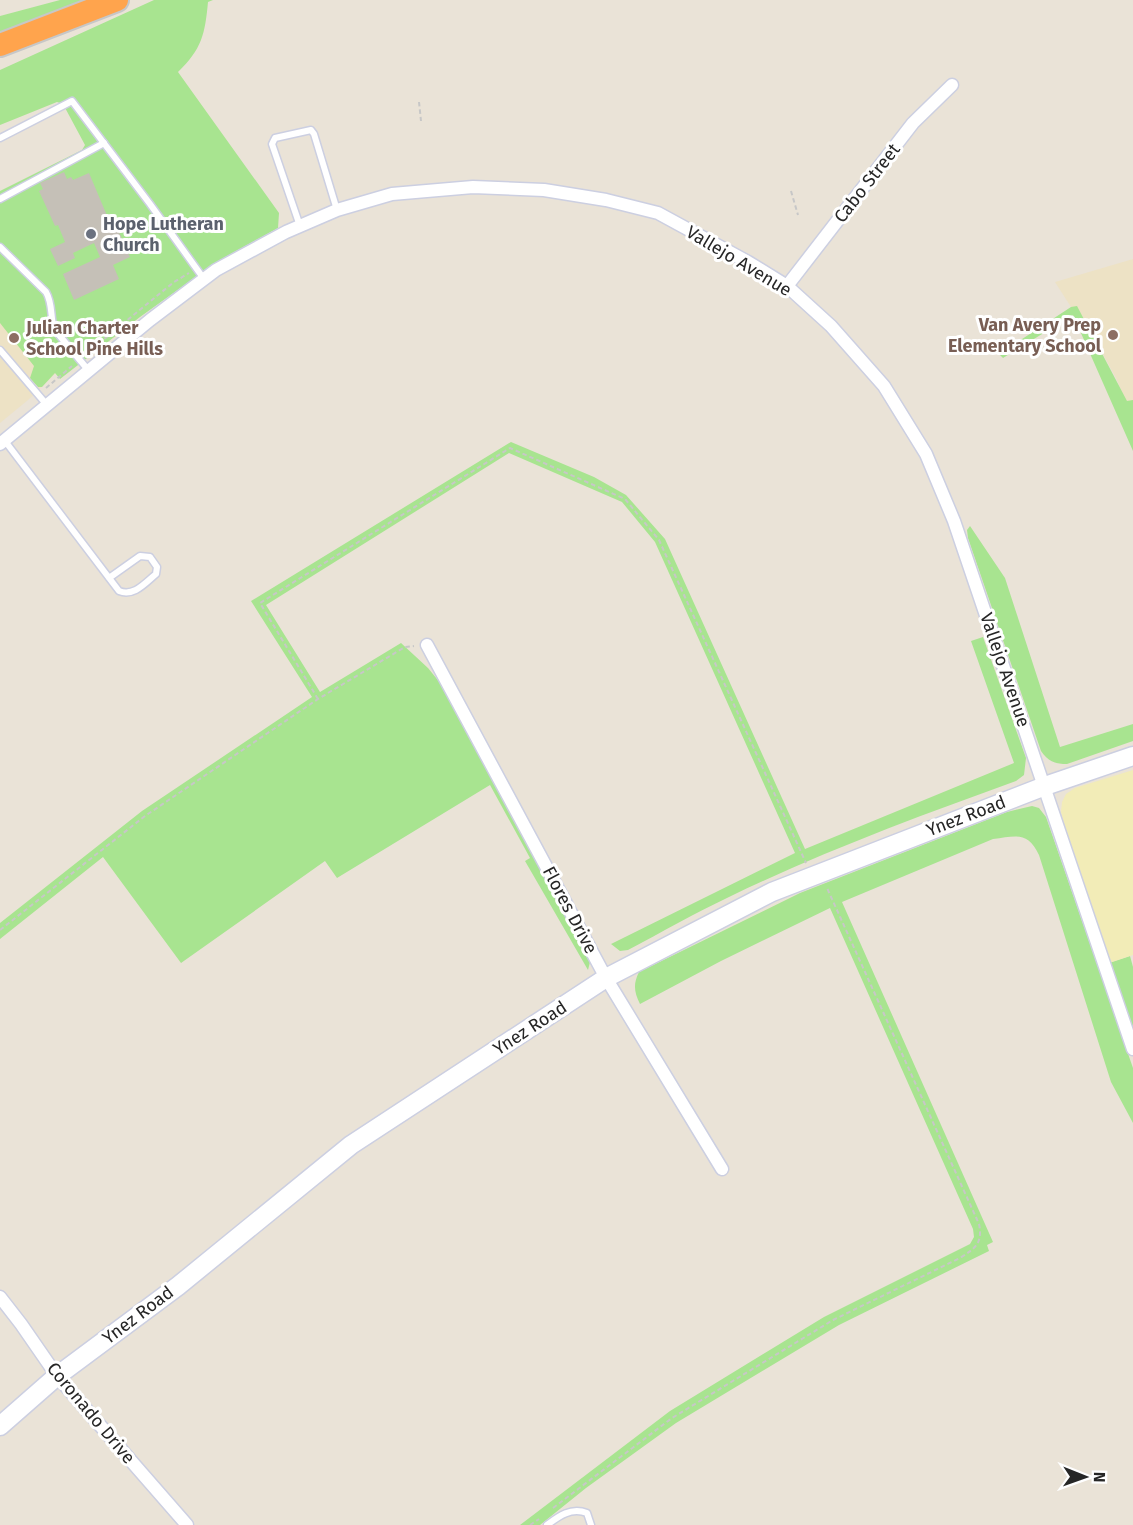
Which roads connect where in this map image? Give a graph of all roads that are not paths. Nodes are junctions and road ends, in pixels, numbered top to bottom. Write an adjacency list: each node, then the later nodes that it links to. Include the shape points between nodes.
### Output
1 (117, 0): 2 (highway)
2 (0, 45)
3 (952, 85): 11 (street, Cabo Street, via 914,123)
4 (0, 138): 5 (lane, via 72,101)
5 (104, 143): 6 (lane); 10 (lane)
6 (0, 199)
7 (337, 210): 8 (street, Vallejo Avenue); 8 (lane, via 311,130 275,138 272,144); 11 (street, Vallejo Avenue, via 392,194 473,187 544,190 606,200 658,213)
8 (300, 226): 10 (street, Vallejo Avenue)
9 (0, 247): 13 (lane, via 46,292 51,300 54,329)
10 (201, 275): 13 (street, Vallejo Avenue)
11 (787, 286): 19 (street, Vallejo Avenue, via 831,326 884,386 926,454 954,521)
12 (0, 350): 14 (lane)
13 (89, 371): 14 (street, Vallejo Avenue)
14 (48, 405): 15 (street, Vallejo Avenue)
15 (2, 442): 16 (lane)
16 (109, 578): 16 (lane, via 125,594 156,574 158,567 150,557 140,556)
17 (427, 645): 20 (street, Flores Drive)
18 (1133, 756): 19 (main road, Ynez Road)
19 (1045, 786): 20 (main road, Ynez Road, via 772,892); 21 (street, Vallejo Avenue)
20 (606, 978): 22 (street, Flores Drive); 24 (main road, Ynez Road, via 351,1146 178,1286)
21 (1133, 1049)
22 (722, 1169)
23 (0, 1297): 24 (street, Coronado Drive)
24 (57, 1376): 25 (main road, Ynez Road); 26 (street, Coronado Drive)
25 (0, 1426)
26 (187, 1525)
27 (547, 1525): 28 (lane, via 562,1514 579,1510 586,1513)
28 (591, 1525)

